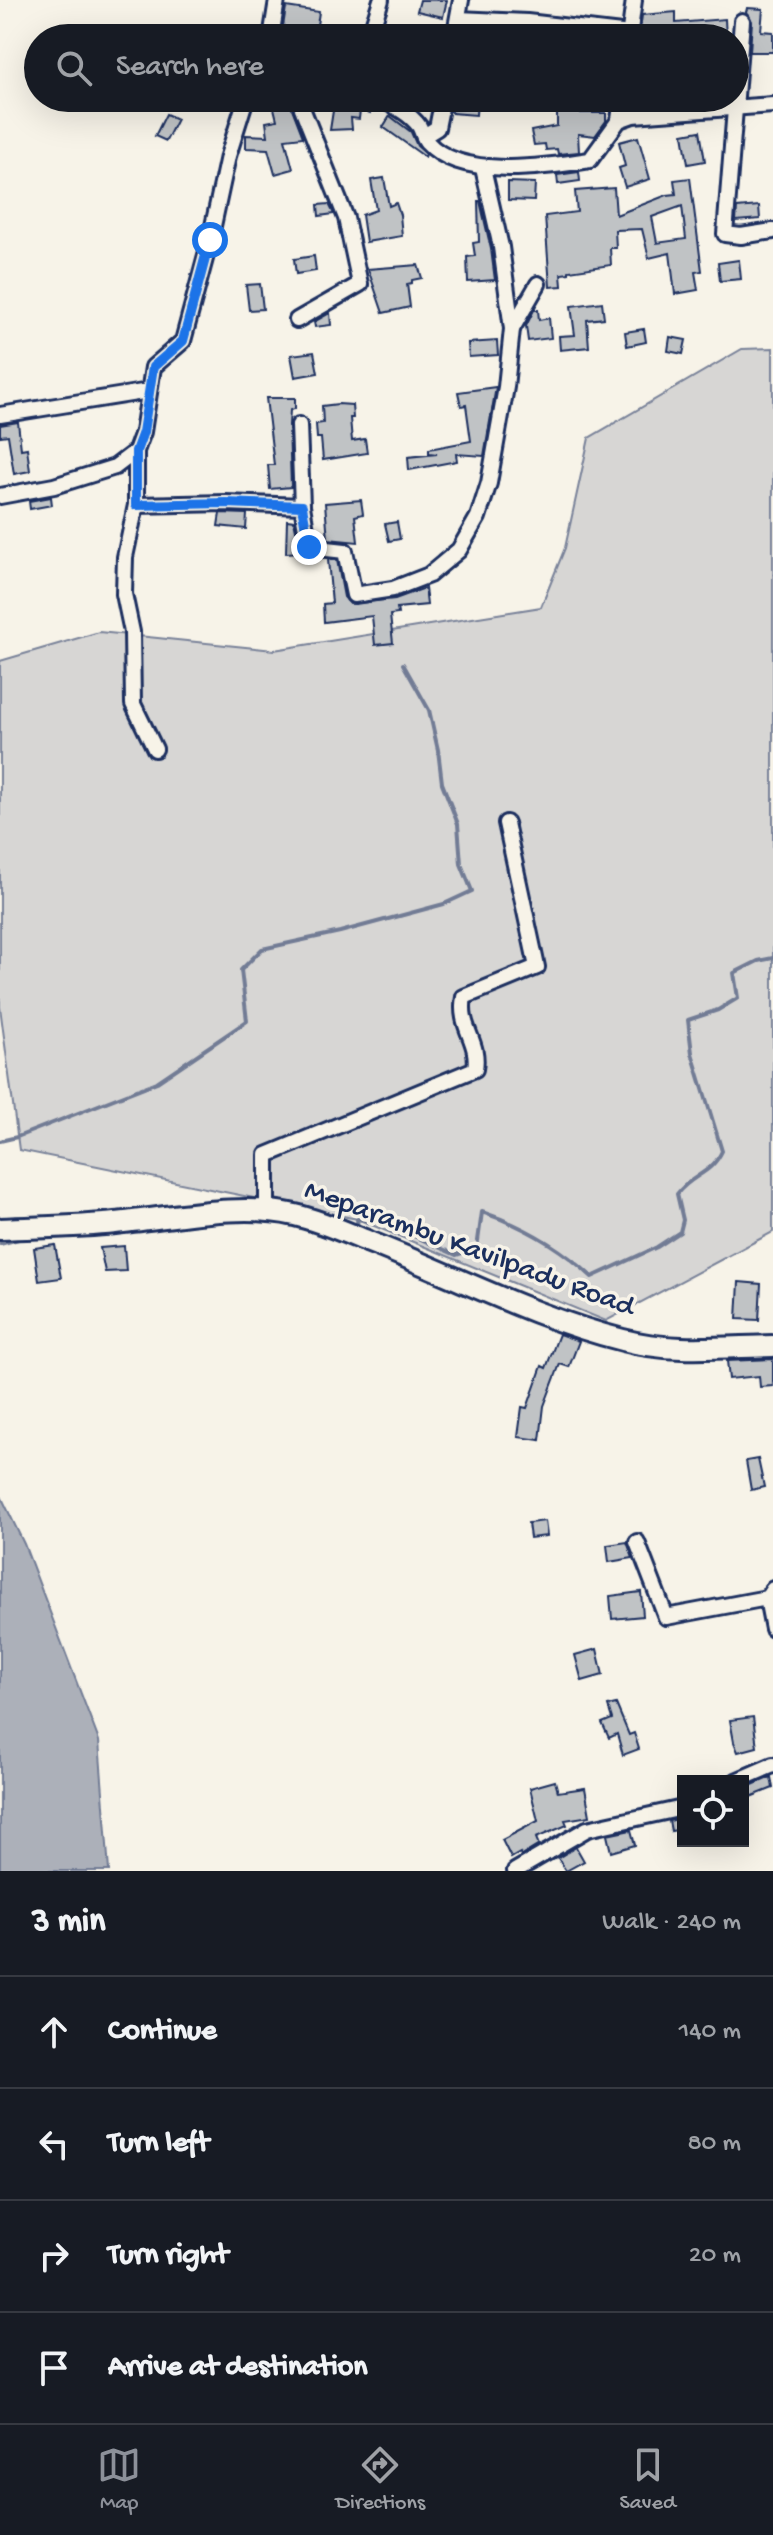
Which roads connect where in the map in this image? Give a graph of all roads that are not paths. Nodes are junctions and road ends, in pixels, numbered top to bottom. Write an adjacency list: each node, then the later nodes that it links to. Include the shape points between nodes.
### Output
1 (277, 0): 7 (street)
2 (381, 0): 8 (street)
3 (461, 0): 5 (street)
4 (634, 0): 11 (street)
5 (458, 19): 9 (street); 10 (street)
6 (742, 21): 12 (street)
7 (273, 24)
8 (373, 24)
9 (457, 24)
10 (542, 24)
11 (631, 24)
12 (742, 24)
13 (773, 105): 14 (street)
14 (749, 107)
15 (242, 112): 29 (street, via 183,341 153,367)
16 (304, 112): 27 (street, via 346,218 360,284)
17 (405, 112): 23 (street)
18 (436, 112): 23 (street)
19 (620, 112): 22 (street)
20 (676, 112): 22 (street)
21 (734, 112): 25 (street, via 725,234)
22 (619, 120): 24 (street, via 590,160 542,168)
23 (426, 130): 24 (street, via 427,142 451,159)
24 (483, 168): 28 (street)
25 (773, 231)
26 (538, 284): 28 (street)
27 (297, 320)
28 (512, 329): 35 (street, via 494,461 478,517 459,550 429,575 393,589 354,595 345,551 309,547)
29 (149, 391): 30 (street); 32 (street)
30 (0, 415)
31 (299, 425): 35 (street)
32 (136, 451): 33 (street, via 115,467); 34 (street)
33 (0, 496)
34 (136, 505): 35 (street); 36 (street, via 124,594 132,632 133,704)
35 (302, 506)
36 (155, 749)
37 (506, 823): 38 (street, via 537,967 464,997 461,1013 477,1057 475,1069 267,1155)
38 (267, 1211): 39 (main road, Meparambu Kavilpadu Road); 40 (main road, Meparambu Kavilpadu Road, via 323,1224 550,1318 624,1341 671,1349)
39 (0, 1229)
40 (773, 1346)
41 (637, 1542): 42 (street, via 666,1617)
42 (770, 1594): 43 (street)
43 (773, 1629)
44 (773, 1765): 45 (street)
45 (749, 1775)
46 (677, 1809): 47 (street, via 587,1829)
47 (515, 1871)

